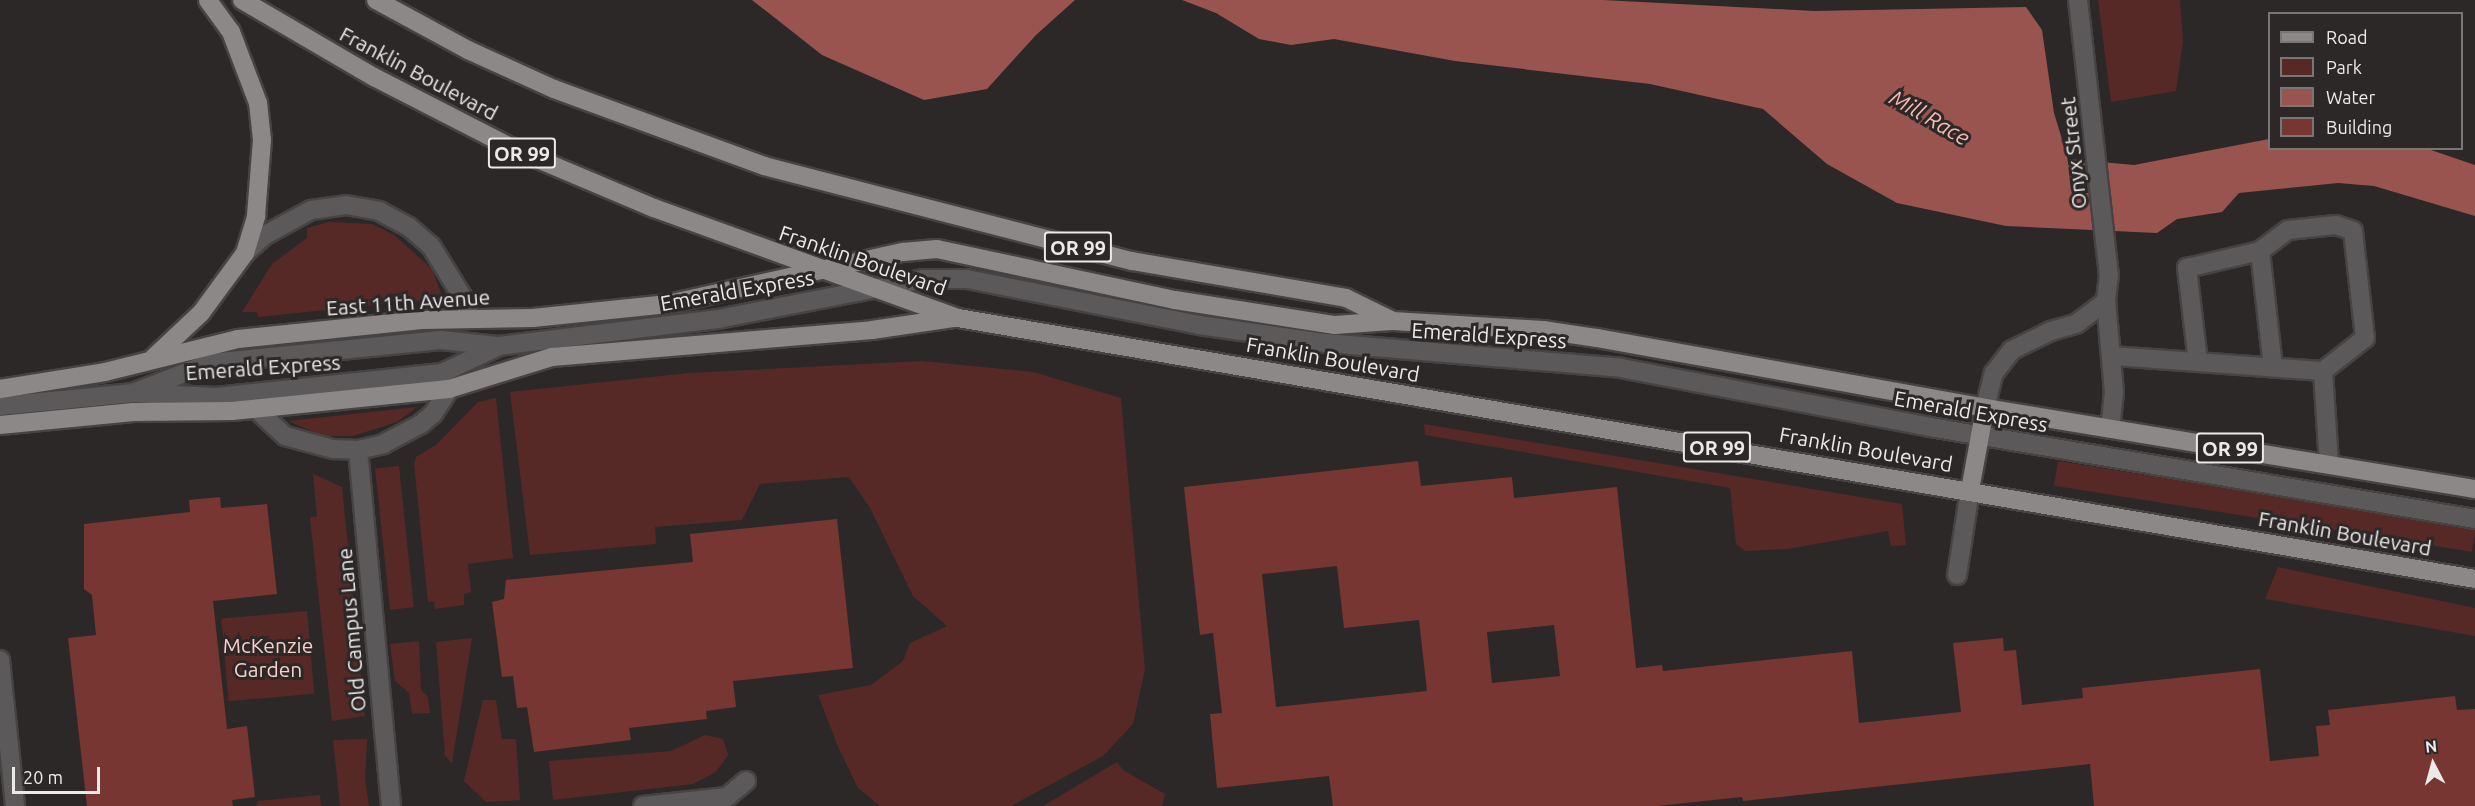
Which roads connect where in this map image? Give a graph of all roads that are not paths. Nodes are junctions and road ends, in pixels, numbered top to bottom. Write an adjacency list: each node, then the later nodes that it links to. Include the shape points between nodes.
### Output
1 (208, 0): 6 (main road, via 231,32 258,103 261,177)
2 (242, 0): 7 (main road, Franklin Boulevard / OR 99, via 374,76 514,149 654,208)
3 (376, 0): 12 (main road, Franklin Boulevard / OR 99, via 468,50 554,88 764,166 1132,261 1346,298)
4 (2078, 0): 9 (street, Onyx Street, via 2109,275)
5 (2260, 251): 16 (street, via 2187,268); 17 (street); 18 (street, via 2288,230 2336,225 2352,231 2365,338)
6 (244, 253): 10 (street, via 265,235 311,210 346,205 379,211 409,227 431,246 455,283); 15 (main road, via 201,313)
7 (819, 270): 8 (main road, Franklin Boulevard / OR 99); 10 (main road, East 11th Avenue, via 731,293 668,304 533,318); 12 (main road, East 11th Avenue, via 903,252 937,249 1174,300 1335,324)
8 (873, 287): 11 (main road, Franklin Boulevard / OR 99); 13 (street, Emerald Express, via 718,319); 27 (street, Emerald Express, via 923,279 967,279 1199,325 1326,343 1621,368)
9 (2106, 301): 14 (street, Onyx Street); 24 (street, via 2076,324 2012,350 1994,373)
10 (470, 318): 15 (main road, East 11th Avenue, via 238,339)
11 (958, 318): 20 (main road, via 872,330 552,357); 31 (main road, Franklin Boulevard / OR 99)
12 (1393, 321): 24 (main road, Franklin Boulevard / OR 99, via 1543,330)
13 (498, 346): 21 (street, Emerald Express, via 441,340 210,363); 21 (street, Emerald Express, via 442,374 216,397)
14 (2113, 356): 16 (street); 26 (street, Onyx Street)
15 (152, 360): 19 (main road, East 11th Avenue)
16 (2198, 362): 17 (street)
17 (2273, 367): 18 (street)
18 (2323, 371): 29 (street)
19 (0, 389)
20 (449, 389): 23 (main road); 28 (street, via 433,414 421,424 383,444)
21 (133, 393): 22 (street, Emerald Express)
22 (0, 406)
23 (255, 408): 25 (main road, via 133,412); 28 (street, via 285,436 333,449)
24 (1985, 408): 26 (main road, Franklin Boulevard / OR 99); 27 (main road)
25 (0, 425)
26 (2110, 429): 29 (main road, Franklin Boulevard / OR 99)
27 (1980, 436): 31 (main road); 32 (street, Emerald Express)
28 (358, 450): 38 (street, Old Campus Lane)
29 (2329, 465): 30 (main road, Franklin Boulevard / OR 99)
30 (2475, 489)
31 (1970, 490): 33 (street); 34 (main road, Franklin Boulevard / OR 99)
32 (2475, 519)
33 (1957, 575)
34 (2475, 579)
35 (0, 660): 37 (street)
36 (746, 781): 39 (street, via 727,797)
37 (15, 806)
38 (391, 806)
39 (643, 806)

